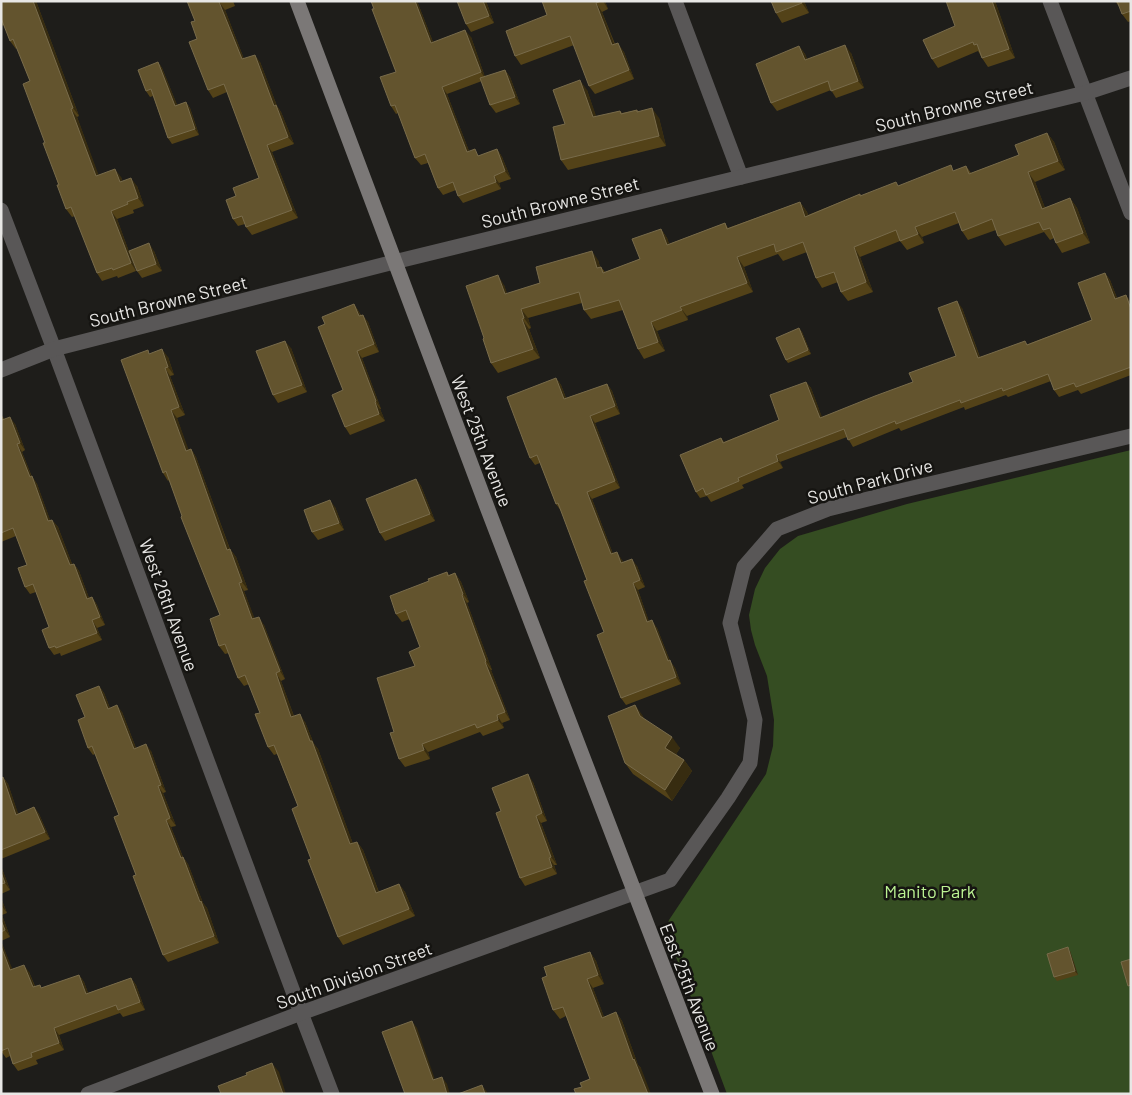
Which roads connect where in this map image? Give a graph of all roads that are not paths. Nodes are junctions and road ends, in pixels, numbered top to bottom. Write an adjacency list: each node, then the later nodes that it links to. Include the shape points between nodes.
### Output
1 (297, 1): 9 (street, West 25th Avenue)
2 (675, 1): 6 (street)
3 (1050, 1): 5 (street)
4 (1131, 78): 5 (street, South Browne Street)
5 (1085, 93): 6 (street, South Browne Street); 8 (street)
6 (742, 177): 9 (street, South Browne Street)
7 (1, 210): 10 (street, West 26th Avenue)
8 (1131, 213)
9 (394, 262): 10 (street, South Browne Street); 13 (street, West 25th Avenue)
10 (54, 350): 11 (street, South Browne Street); 14 (street, West 26th Avenue)
11 (1, 370)
12 (1131, 436): 13 (street, South Park Drive, via 900,490 828,509 777,529 744,567 730,622 755,720 750,763 670,880)
13 (633, 893): 14 (street, South Division Street); 17 (street, East 25th Avenue)
14 (301, 1013): 15 (street, South Division Street); 16 (street, West 26th Avenue)
15 (88, 1094)
16 (332, 1094)
17 (712, 1094)

